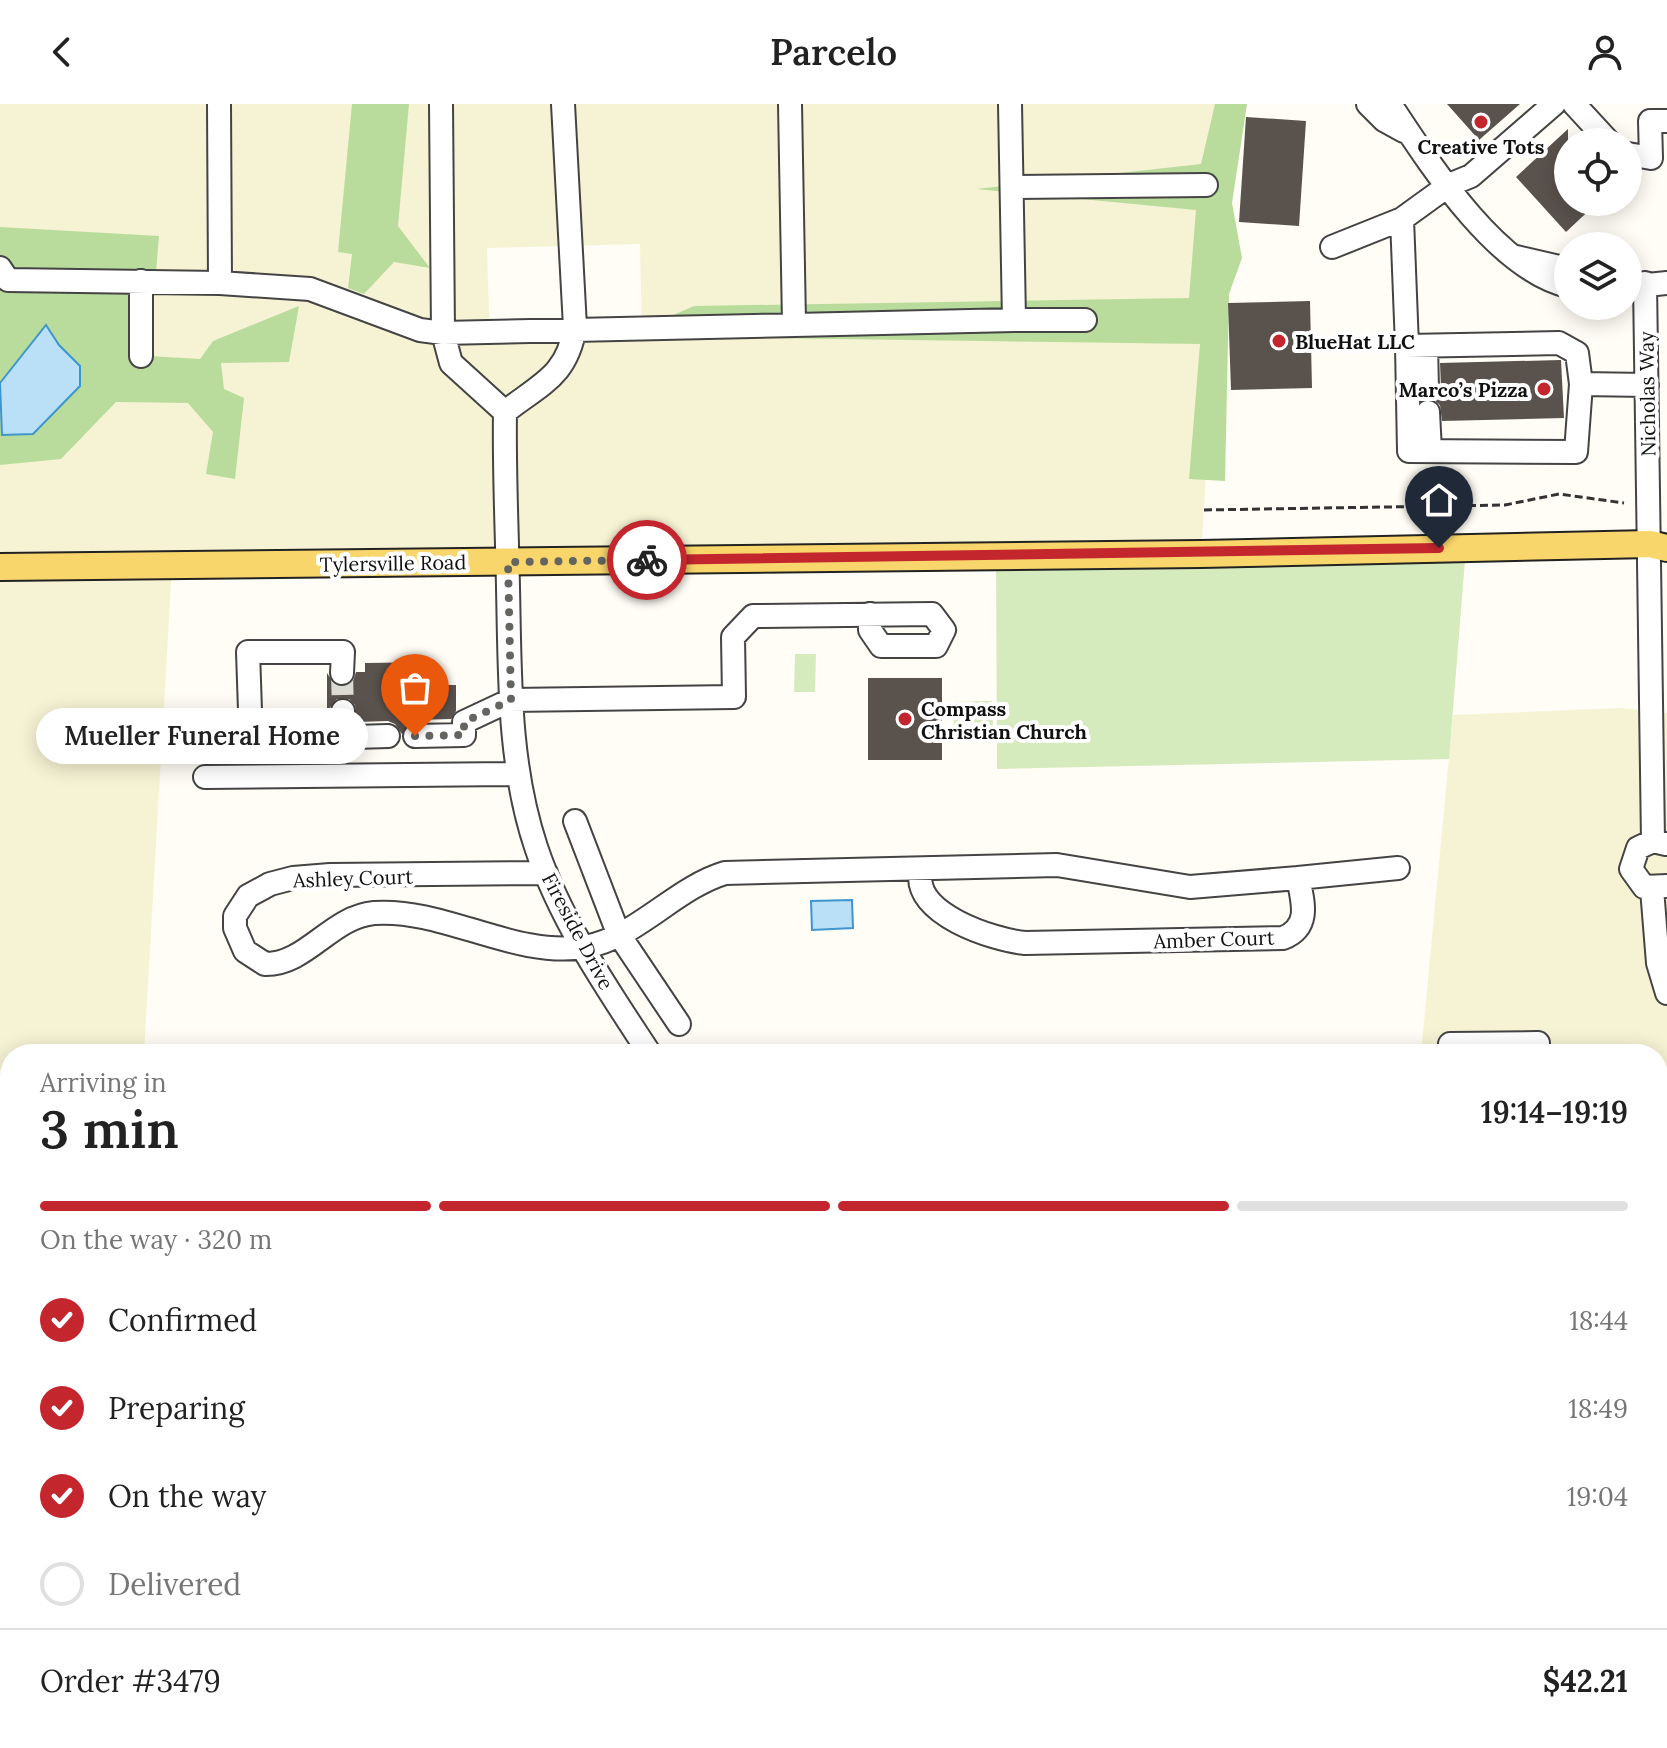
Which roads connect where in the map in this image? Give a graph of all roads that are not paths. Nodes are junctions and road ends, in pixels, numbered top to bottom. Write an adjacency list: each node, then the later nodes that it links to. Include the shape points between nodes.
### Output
1 (219, 104): 24 (street)
2 (441, 104): 30 (street)
3 (563, 104): 29 (street)
4 (790, 104): 28 (street)
5 (1010, 104): 16 (street)
6 (1368, 104): 12 (street)
7 (1390, 104): 12 (street)
8 (1554, 104): 15 (street, via 1471,176)
9 (1574, 104): 11 (street)
10 (1656, 115): 13 (street, via 1651,158)
11 (1596, 128)
12 (1405, 132): 15 (street)
13 (1642, 156)
14 (1206, 185): 16 (street)
15 (1449, 185): 17 (street); 19 (street)
16 (1013, 187): 26 (street)
17 (1402, 219): 18 (street); 31 (street)
18 (1332, 247)
19 (1514, 257): 20 (street); 23 (street, via 1534,275)
20 (1554, 266)
21 (0, 268): 22 (street, via 8,280)
22 (141, 281): 24 (street); 32 (street)
23 (1554, 281)
24 (220, 283): 30 (street, via 310,289 420,330)
25 (1642, 283): 35 (street, Nicholas Way)
26 (1014, 320): 27 (street); 28 (street)
27 (1085, 320)
28 (794, 323): 29 (street)
29 (575, 327): 30 (street); 36 (street, via 570,355 559,370)
30 (443, 333): 36 (street, via 451,363)
31 (1416, 346): 33 (street, via 1559,343 1577,353); 34 (street); 38 (street, via 1409,451)
32 (141, 356)
33 (1581, 384): 35 (street); 38 (street, via 1576,452)
34 (1427, 388)
35 (1654, 391): 39 (street, Nicholas Way)
36 (505, 412): 40 (street, Fireside Drive)
37 (1428, 412): 38 (street)
38 (1430, 451)
39 (1661, 543): 40 (main road, Tylersville Road); 52 (street, Nicholas Way)
40 (508, 562): 41 (main road, Tylersville Road); 44 (street, Fireside Drive)
41 (0, 567)
42 (870, 614): 44 (street, via 753,616 733,637 734,697)
43 (342, 673): 48 (street, via 343,652 248,652 251,740)
44 (511, 700): 47 (street, via 464,722 464,735); 49 (street, Fireside Drive)
45 (343, 711): 48 (street)
46 (388, 736): 48 (street)
47 (415, 736)
48 (343, 738)
49 (518, 774): 50 (street); 55 (street, Fireside Drive)
50 (205, 777)
51 (575, 821): 58 (street)
52 (1660, 842): 57 (street, via 1638,848 1631,869 1638,882)
53 (1398, 868): 56 (street)
54 (921, 871): 56 (street, via 1057,865 1190,887); 56 (street, Amber Court, via 926,894 945,914 988,937 1025,943 1283,938 1302,924); 58 (street, via 725,873)
55 (546, 873): 59 (street, Fireside Drive); 59 (street, Ashley Court, via 293,878 248,896 239,905 235,928 245,951 265,964 289,960 339,924 374,913 539,945)
56 (1298, 878)
57 (1659, 888): 60 (street, via 1658,963)
58 (618, 933): 59 (street); 61 (street)
59 (582, 947): 62 (street, Fireside Drive)
60 (1667, 993)
61 (679, 1024)
62 (644, 1044)
63 (1450, 1044): 64 (street)
64 (1538, 1044)

